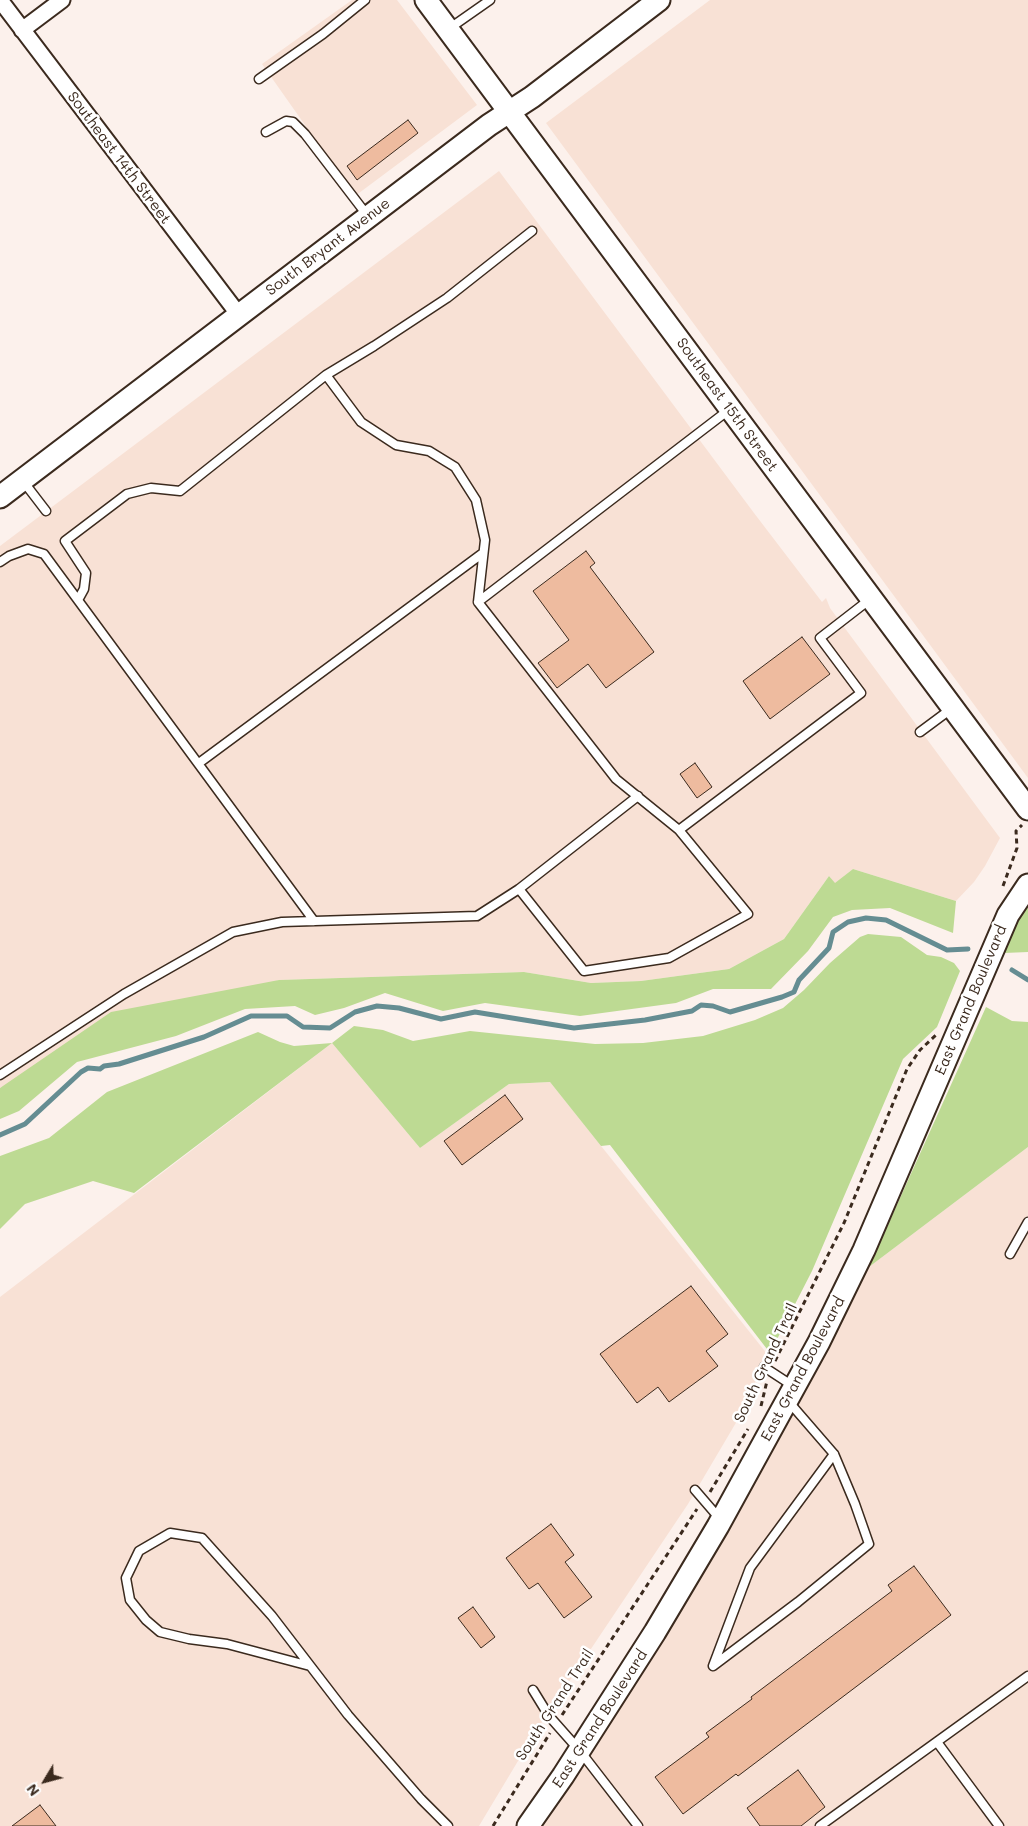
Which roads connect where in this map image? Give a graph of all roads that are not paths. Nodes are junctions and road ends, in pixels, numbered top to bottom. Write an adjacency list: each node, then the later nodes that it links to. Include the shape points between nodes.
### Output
1 (0, 0): 7 (street, Southeast 14th Street)
2 (62, 0): 7 (street)
3 (365, 0): 9 (lane)
4 (490, 0): 8 (lane)
5 (659, 0): 10 (street, South Bryant Avenue)
6 (429, 1): 8 (street, Southeast 15th Street)
7 (22, 30): 14 (street, Southeast 14th Street)
8 (449, 30): 10 (street, Southeast 15th Street)
9 (259, 79)
10 (510, 111): 12 (street, South Bryant Avenue); 16 (street, Southeast 15th Street)
11 (266, 132): 12 (lane, via 286,121 293,122)
12 (368, 217): 14 (street, South Bryant Avenue)
13 (532, 231): 15 (lane, via 447,298)
14 (239, 315): 17 (street, South Bryant Avenue)
15 (326, 375): 20 (lane, via 361,422 396,445 428,451 456,467 476,500 484,540); 23 (lane, via 180,491 151,488 127,494 65,541 86,573)
16 (730, 409): 22 (street, Southeast 15th Street); 24 (lane)
17 (22, 480): 18 (street, South Bryant Avenue); 19 (lane)
18 (1, 494)
19 (46, 511)
20 (483, 553): 24 (lane); 27 (lane)
21 (0, 562): 23 (lane, via 28,549 44,554)
22 (870, 599): 25 (street, Southeast 15th Street); 30 (lane, via 820,638 861,693)
23 (78, 600): 27 (lane)
24 (478, 602): 28 (lane, via 616,779)
25 (952, 708): 26 (lane); 29 (street, Southeast 15th Street)
26 (920, 732)
27 (199, 764): 33 (lane)
28 (638, 796): 30 (lane); 32 (lane)
29 (1026, 814)
30 (679, 830): 32 (lane, via 748,914 669,958 584,971)
31 (1028, 885): 38 (street, East Grand Boulevard, via 1008,915 864,1250)
32 (519, 889): 33 (lane, via 477,916)
33 (314, 921): 34 (lane, via 282,922 233,932 124,994)
34 (0, 1075)
35 (1028, 1222): 36 (lane)
36 (1010, 1254)
37 (764, 1367): 38 (lane)
38 (791, 1394): 39 (lane); 41 (street, East Grand Boulevard)
39 (834, 1454): 39 (lane, via 869,1544 713,1666 750,1568)
40 (695, 1490): 41 (lane)
41 (721, 1521): 46 (street, East Grand Boulevard, via 656,1632)
42 (310, 1666): 42 (lane, via 227,1644 160,1632 130,1600 126,1578 139,1551 170,1533 202,1538 272,1616); 47 (lane, via 348,1715)
43 (1028, 1676): 45 (lane)
44 (533, 1690): 46 (lane, via 542,1706)
45 (938, 1742): 50 (lane); 51 (lane)
46 (580, 1751): 48 (street, East Grand Boulevard); 49 (lane)
47 (448, 1826)
48 (528, 1826)
49 (638, 1826)
50 (820, 1826)
51 (999, 1826)

